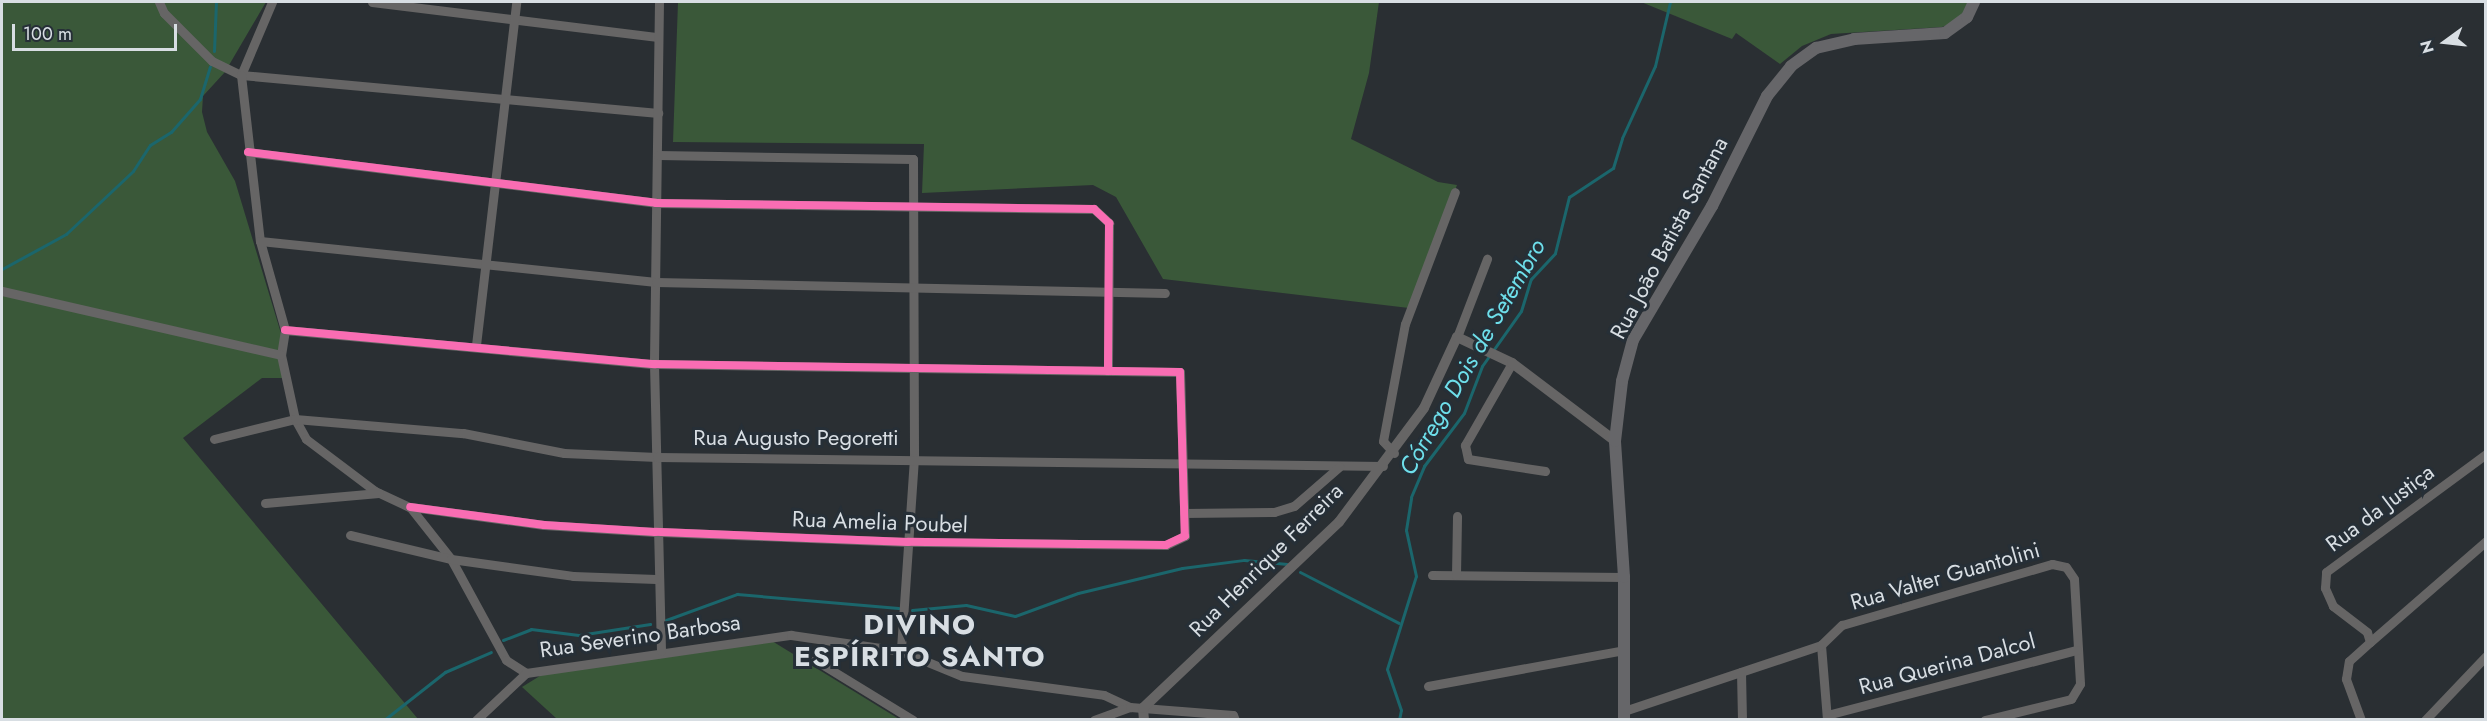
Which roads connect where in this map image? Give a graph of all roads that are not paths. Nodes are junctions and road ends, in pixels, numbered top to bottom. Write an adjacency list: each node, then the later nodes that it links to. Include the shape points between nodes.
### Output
1 (159, 2): 9 (street, via 164,13 212,62)
2 (272, 2): 9 (street)
3 (372, 2): 7 (street)
4 (516, 2): 7 (street)
5 (659, 2): 8 (street)
6 (1974, 2): 36 (main road, Rua João Batista Santana, via 1968,17 1945,33 1854,39 1816,48 1791,66 1767,96 1712,206 1633,340 1622,381)
7 (514, 22): 8 (street); 10 (street)
8 (656, 36): 11 (street)
9 (241, 75): 10 (street); 12 (street, Rua Severino Barbosa)
10 (505, 100): 11 (street); 14 (street)
11 (658, 113): 13 (street)
12 (248, 152): 14 (street); 18 (street, Rua Severino Barbosa)
13 (658, 155): 16 (street); 17 (street, via 913,159)
14 (495, 186): 16 (street); 20 (street)
15 (1455, 192): 37 (street, via 1405,324 1383,441)
16 (656, 202): 17 (street); 21 (street)
17 (911, 208): 22 (street); 24 (street, via 1094,209 1109,223)
18 (260, 241): 20 (street); 26 (street, Rua Severino Barbosa)
19 (1487, 259): 27 (street, Rua Henrique Ferreira)
20 (487, 265): 21 (street); 28 (street)
21 (656, 282): 22 (street); 31 (street)
22 (913, 289): 24 (street); 32 (street)
23 (2, 291): 29 (street)
24 (1108, 292): 25 (street); 33 (street)
25 (1165, 293)
26 (285, 330): 28 (street); 29 (street, Rua Severino Barbosa)
27 (1457, 338): 30 (street); 37 (street, Rua Henrique Ferreira, via 1424,408)
28 (476, 345): 31 (street)
29 (281, 355): 34 (street, Rua Severino Barbosa)
30 (1512, 363): 36 (street); 44 (street, via 1465,445 1468,459)
31 (654, 364): 32 (street); 39 (street)
32 (913, 369): 33 (street); 40 (street)
33 (1107, 371): 41 (street, Rua Amelia Poubel, via 1180,372)
34 (295, 419): 35 (street, Rua Augusto Pegoretti); 39 (street, Rua Augusto Pegoretti, via 463,434 564,453); 45 (street, Rua Severino Barbosa, via 306,439)
35 (214, 439)
36 (1616, 441): 57 (main road, Rua João Batista Santana)
37 (1394, 453): 42 (street, Rua Henrique Ferreira)
38 (2486, 454): 59 (street, Rua da Justiça, via 2326,572 2325,588 2333,606 2367,632)
39 (657, 457): 40 (street, Rua Augusto Pegoretti); 50 (street)
40 (914, 458): 41 (street, Rua Augusto Pegoretti); 53 (street)
41 (1183, 462): 43 (street, Rua Augusto Pegoretti); 48 (street, Rua Amelia Poubel)
42 (1383, 466): 43 (street, Rua Augusto Pegoretti); 71 (street, Rua Henrique Ferreira, via 1339,522)
43 (1339, 467): 48 (street, via 1294,506 1274,512)
44 (1545, 471)
45 (379, 493): 46 (street); 47 (street, Rua Severino Barbosa)
46 (265, 503)
47 (410, 507): 50 (street, Rua Amelia Poubel, via 544,525); 54 (street, Rua Severino Barbosa)
48 (1184, 513): 53 (street, Rua Amelia Poubel, via 1185,536 1166,545)
49 (1457, 516): 56 (street)
50 (655, 532): 53 (street, Rua Amelia Poubel); 58 (street)
51 (350, 536): 54 (street)
52 (2486, 541): 59 (street)
53 (908, 542): 64 (street)
54 (451, 559): 58 (street, via 573,576); 68 (street, Rua Severino Barbosa, via 506,660)
55 (1432, 575): 56 (street)
56 (1456, 575): 57 (street)
57 (1624, 577): 61 (main road, Rua João Batista Santana)
58 (656, 579): 63 (street)
59 (2370, 642): 81 (street, via 2349,661 2346,679)
60 (1821, 645): 62 (street, Rua Valter Guantolini, via 1842,625 2052,564 2066,567 2074,579); 67 (street, Rua Valter Guantolini); 73 (street)
61 (1624, 650): 69 (street); 72 (main road, Rua João Batista Santana)
62 (2077, 650): 73 (street, Rua Querina Dalcol); 80 (street, Rua Valter Guantolini, via 2080,684 2070,699)
63 (661, 651): 64 (street, Rua Severino Barbosa, via 792,635); 68 (street, Rua Severino Barbosa)
64 (901, 651): 70 (street, Rua Severino Barbosa, via 962,676 1104,694)
65 (2486, 656): 82 (street)
66 (816, 660): 75 (street)
67 (1741, 672): 72 (street, Rua Valter Guantolini); 79 (street)
68 (526, 673): 74 (street)
69 (1428, 686)
70 (1130, 707): 71 (street); 76 (street)
71 (1143, 708): 77 (street); 78 (street, via 1233,715)
72 (1624, 715)
73 (1827, 717)
74 (476, 720)
75 (913, 720)
76 (1094, 720)
77 (1144, 720)
78 (1235, 720)
79 (1742, 720)
80 (1985, 720)
81 (2361, 720)
82 (2425, 720)

